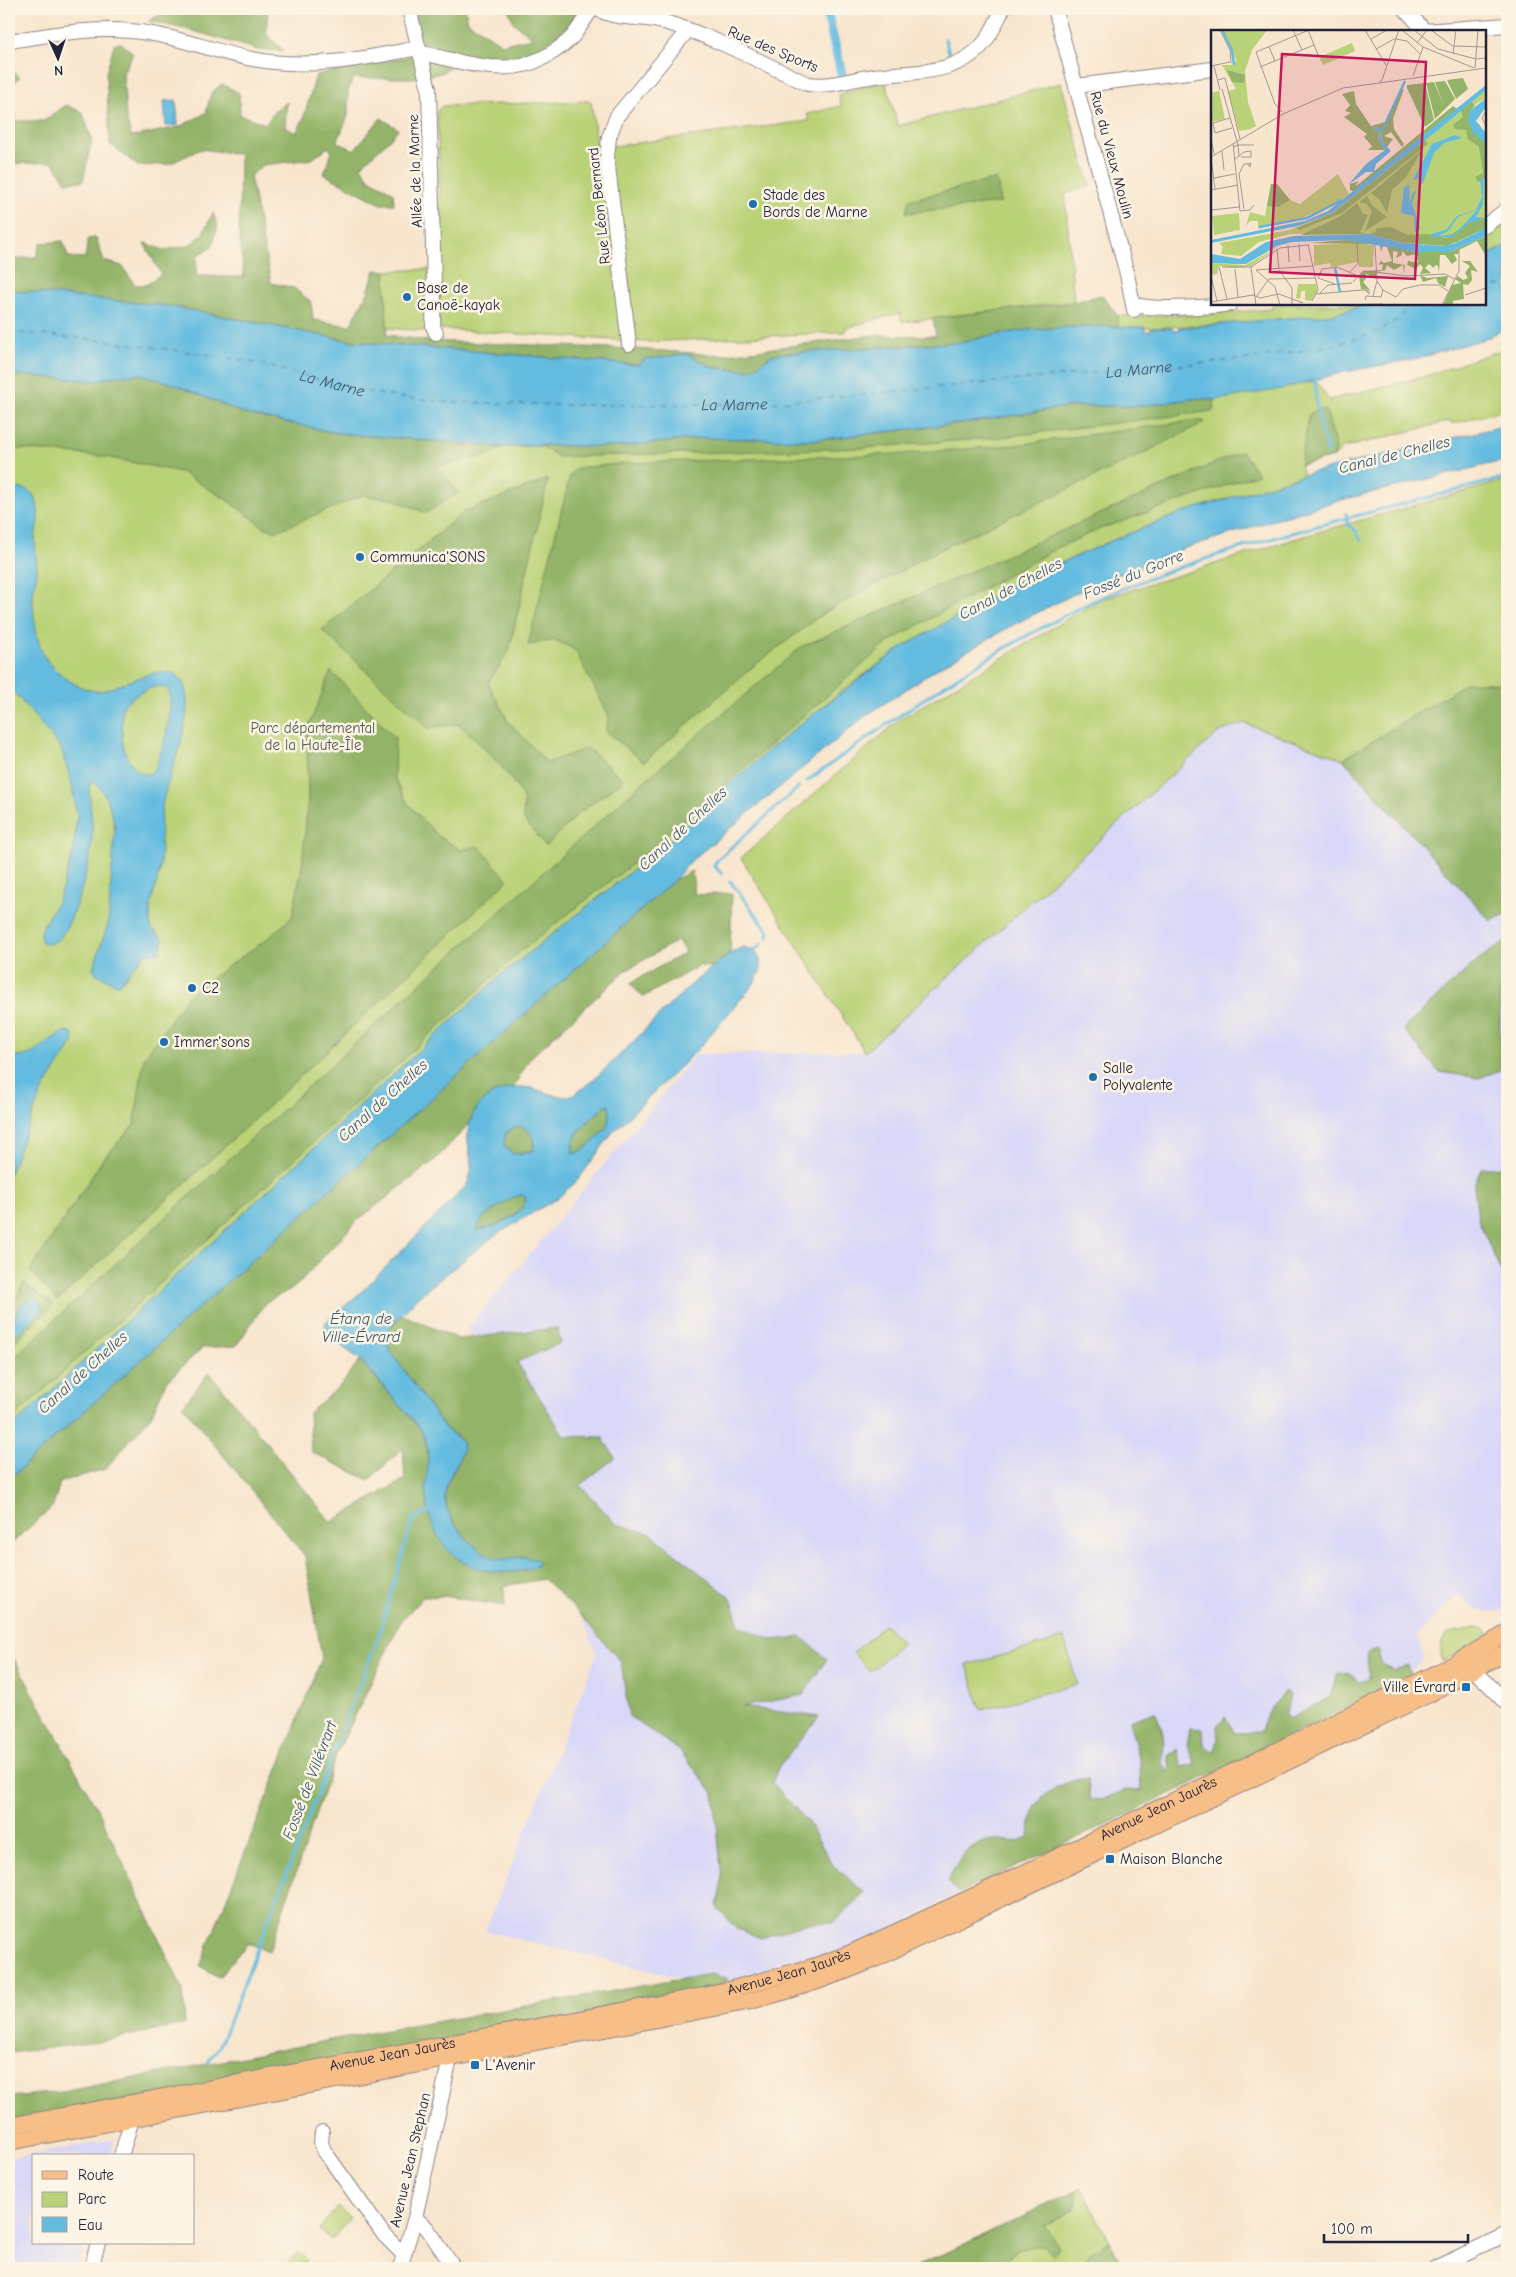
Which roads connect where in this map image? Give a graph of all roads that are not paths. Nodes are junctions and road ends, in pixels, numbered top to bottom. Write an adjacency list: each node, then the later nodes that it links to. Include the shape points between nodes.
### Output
1 (409, 9): 12 (street, Allée de la Marne)
2 (592, 9): 12 (street, via 572,38 560,48 517,67 478,67)
3 (597, 9): 8 (street, Rue des Sports, via 606,14 640,17)
4 (1003, 9): 8 (street, Rue des Sports, via 985,41 961,61 930,71 869,76 822,86 808,84)
5 (1055, 9): 14 (street, Rue du Vieux Moulin)
6 (1405, 9): 9 (street)
7 (1507, 25): 10 (street)
8 (688, 30): 19 (street, Rue Léon Bernard, via 617,116 608,137 607,158)
9 (1423, 30)
10 (1438, 30)
11 (9, 41): 12 (street, via 76,32 129,30 187,40 251,59 313,64)
12 (419, 50): 18 (street, Allée de la Marne, via 429,88 434,286 432,326)
13 (1211, 69): 14 (street)
14 (1076, 86): 17 (street, Rue du Vieux Moulin, via 1133,307)
15 (1507, 209): 16 (street)
16 (1486, 225)
17 (1211, 305)
18 (436, 333)
19 (629, 344)
20 (1507, 1633): 24 (main road, Avenue Jean Jaurès, via 1472,1655 1068,1853 851,1953 813,1968 718,1993)
21 (1507, 1652): 22 (main road, Avenue Jean Jaurès)
22 (1475, 1671): 23 (street); 25 (main road, Avenue Jean Jaurès, via 834,1976 746,2002)
23 (1507, 1703)
24 (569, 2021): 25 (street, via 531,2034 458,2049); 27 (main road, Avenue Jean Jaurès)
25 (450, 2058): 26 (main road, Avenue Jean Jaurès); 31 (street, Avenue Jean Stephan)
26 (132, 2119): 29 (main road, Avenue Jean Jaurès); 30 (street)
27 (9, 2126)
28 (322, 2132): 34 (street, via 321,2144 325,2152)
29 (9, 2142)
30 (122, 2154)
31 (415, 2218): 34 (street, Avenue Jean Stephan); 36 (street, via 427,2228)
32 (1507, 2234): 37 (street)
33 (98, 2244): 35 (street)
34 (402, 2262)
35 (91, 2268)
36 (454, 2268)
37 (1436, 2268)

